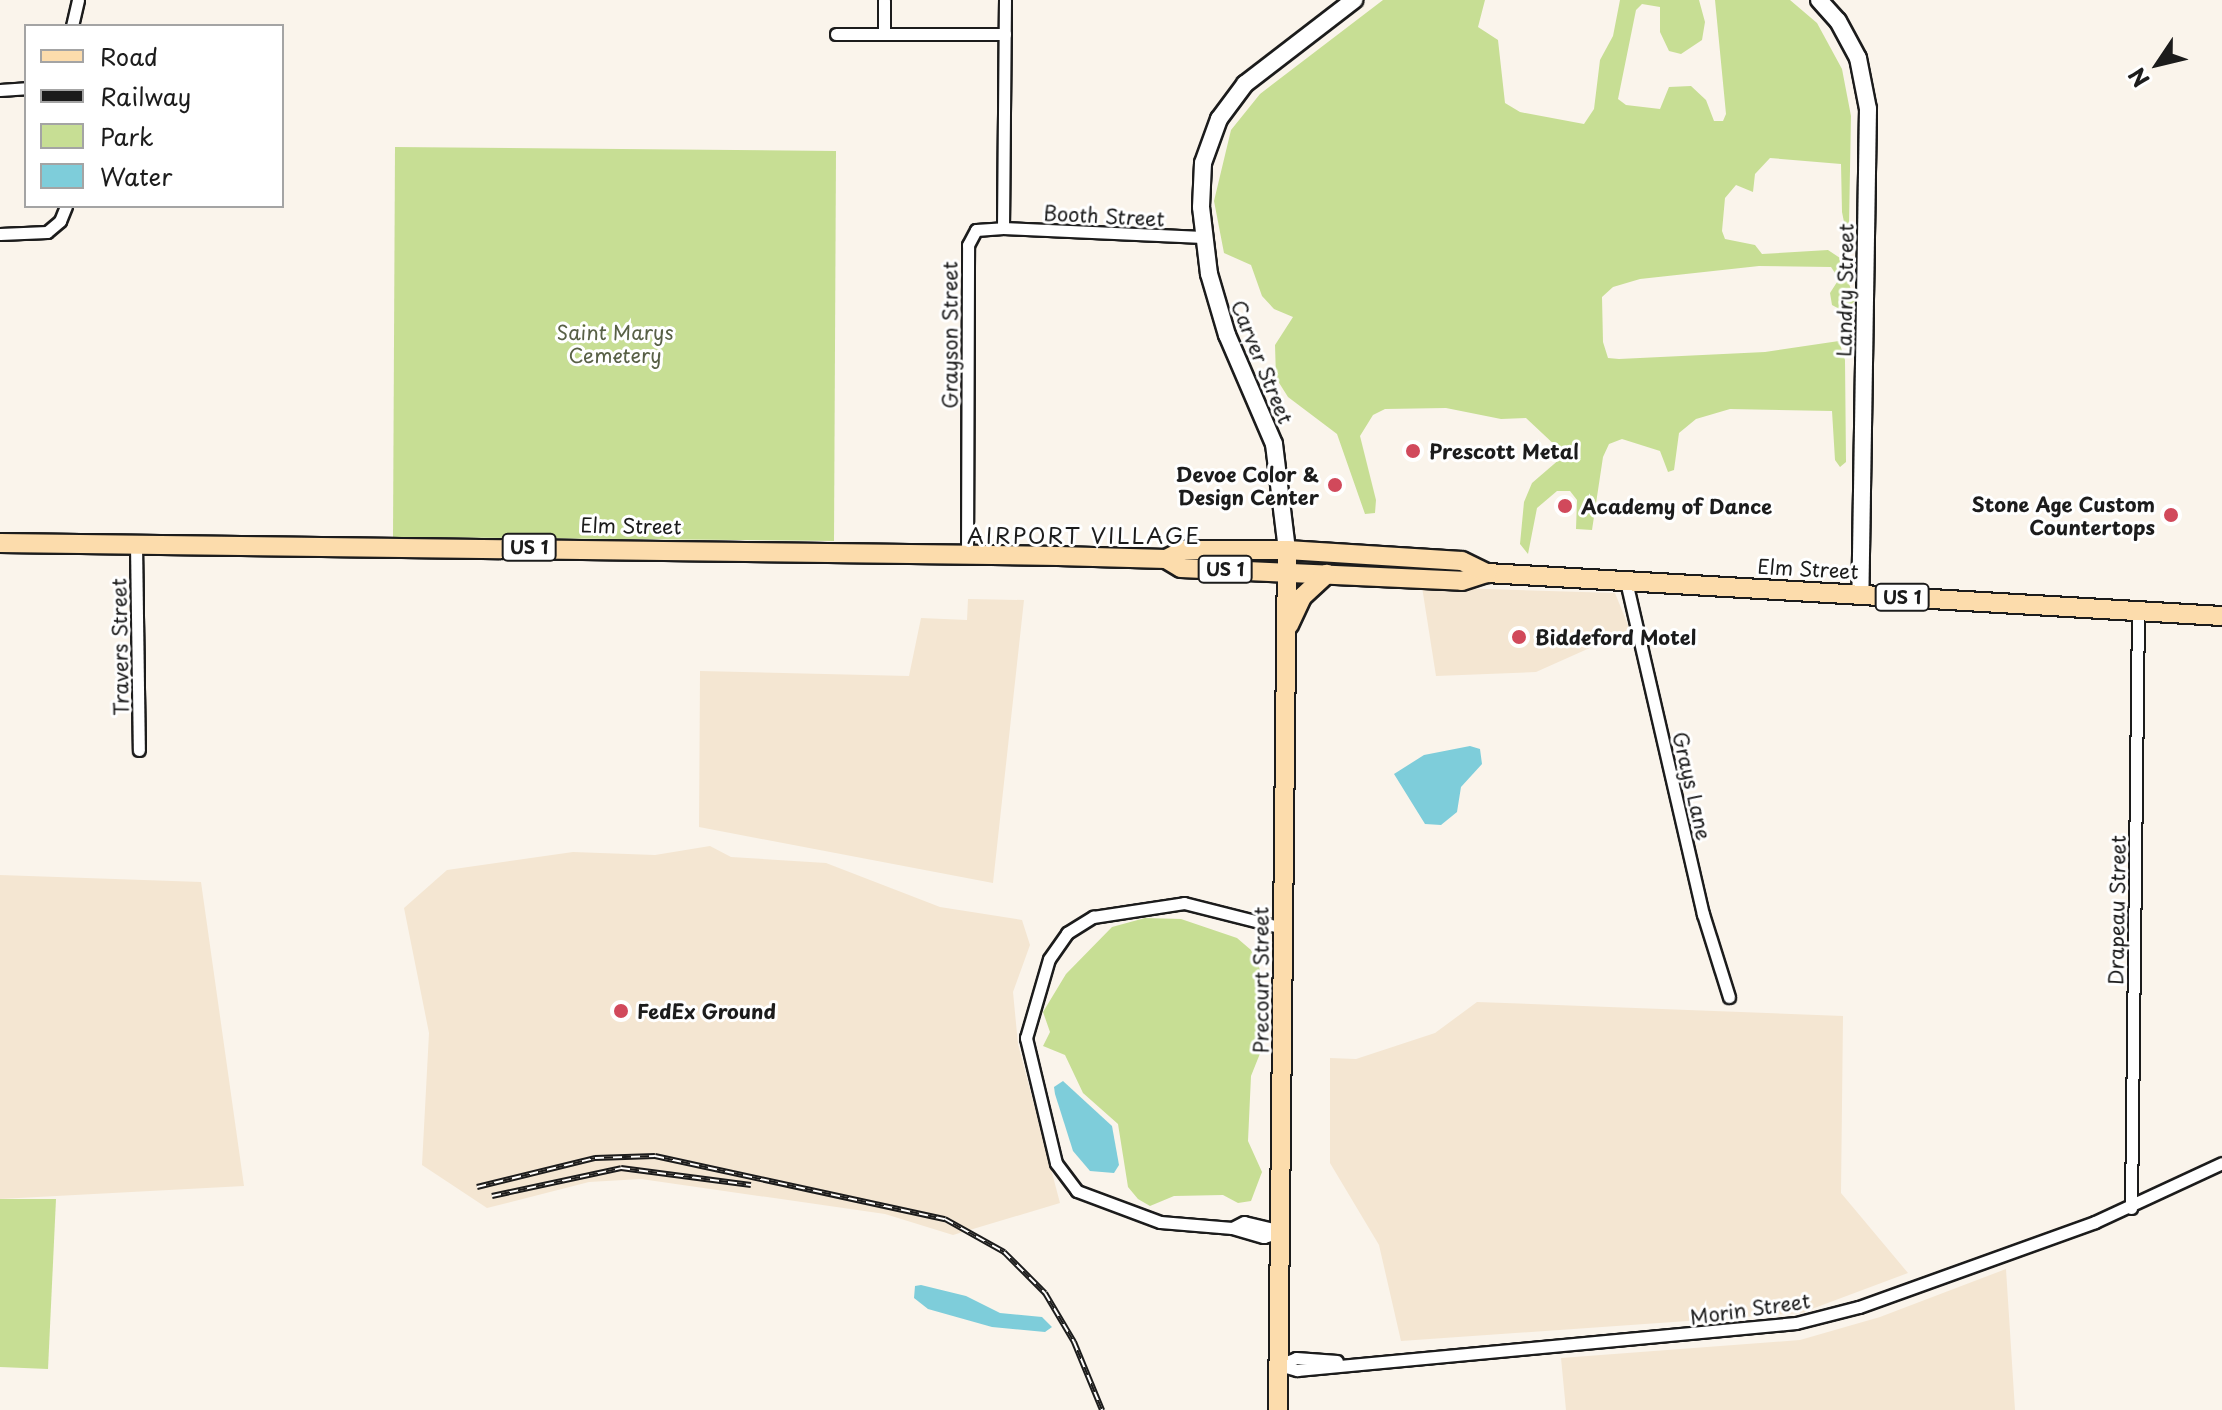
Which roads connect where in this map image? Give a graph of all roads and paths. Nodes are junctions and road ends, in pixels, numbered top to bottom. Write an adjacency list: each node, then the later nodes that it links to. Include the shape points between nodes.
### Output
1 (78, 0): 6 (street)
2 (884, 0): 8 (street)
3 (1005, 0): 9 (street)
4 (1354, 0): 15 (street, via 1258,72 1227,106 1203,163)
5 (1819, 0): 25 (street, Landry Street, via 1838,21 1858,58 1868,109)
6 (72, 24)
7 (836, 34): 8 (street)
8 (884, 34): 9 (street)
9 (1005, 34): 13 (street)
10 (24, 88): 11 (street)
11 (0, 90)
12 (65, 208): 14 (street, via 58,225 47,232)
13 (1003, 228): 15 (street, Booth Street); 19 (street, Grayson Street, via 981,228 968,239)
14 (0, 234)
15 (1203, 237): 18 (street, Carver Street, via 1216,305 1274,444)
16 (0, 543): 17 (main road, Elm Street / US 1)
17 (136, 544): 19 (main road, Elm Street / US 1); 29 (street, Travers Street)
18 (1287, 550): 20 (main road, Elm Street / US 1, via 1184,550); 21 (main road, Precourt Street); 22 (main road, Elm Street / US 1, via 1462,561)
19 (967, 555): 20 (main road, Elm Street / US 1)
20 (1166, 559): 21 (main road, Elm Street / US 1, via 1181,568)
21 (1286, 571): 23 (main road, Elm Street / US 1); 28 (main road, Precourt Street)
22 (1487, 573): 23 (main road, Elm Street / US 1, via 1462,581); 24 (main road, Elm Street / US 1)
23 (1327, 574): 28 (main road, via 1302,597)
24 (1626, 581): 25 (main road, Elm Street / US 1); 31 (street, Grays Lane, via 1709,940)
25 (1860, 594): 26 (main road, Elm Street / US 1)
26 (2138, 611): 27 (main road, Elm Street / US 1); 33 (street, Drapeau Street)
27 (2222, 616)
28 (1286, 631): 30 (main road, Precourt Street)
29 (139, 750)
30 (1283, 928): 34 (main road, Precourt Street); 34 (street, via 1184,903 1093,917 1059,942 1028,1018 1029,1068 1066,1182 1090,1198 1141,1217 1264,1237)
31 (1729, 997)
32 (2222, 1163): 33 (street, Morin Street)
33 (2131, 1208): 35 (street, Morin Street, via 1859,1307 1796,1323 1297,1370)
34 (1282, 1231): 35 (main road, Precourt Street)
35 (1279, 1365): 36 (main road, Precourt Street)
36 (1278, 1410)

